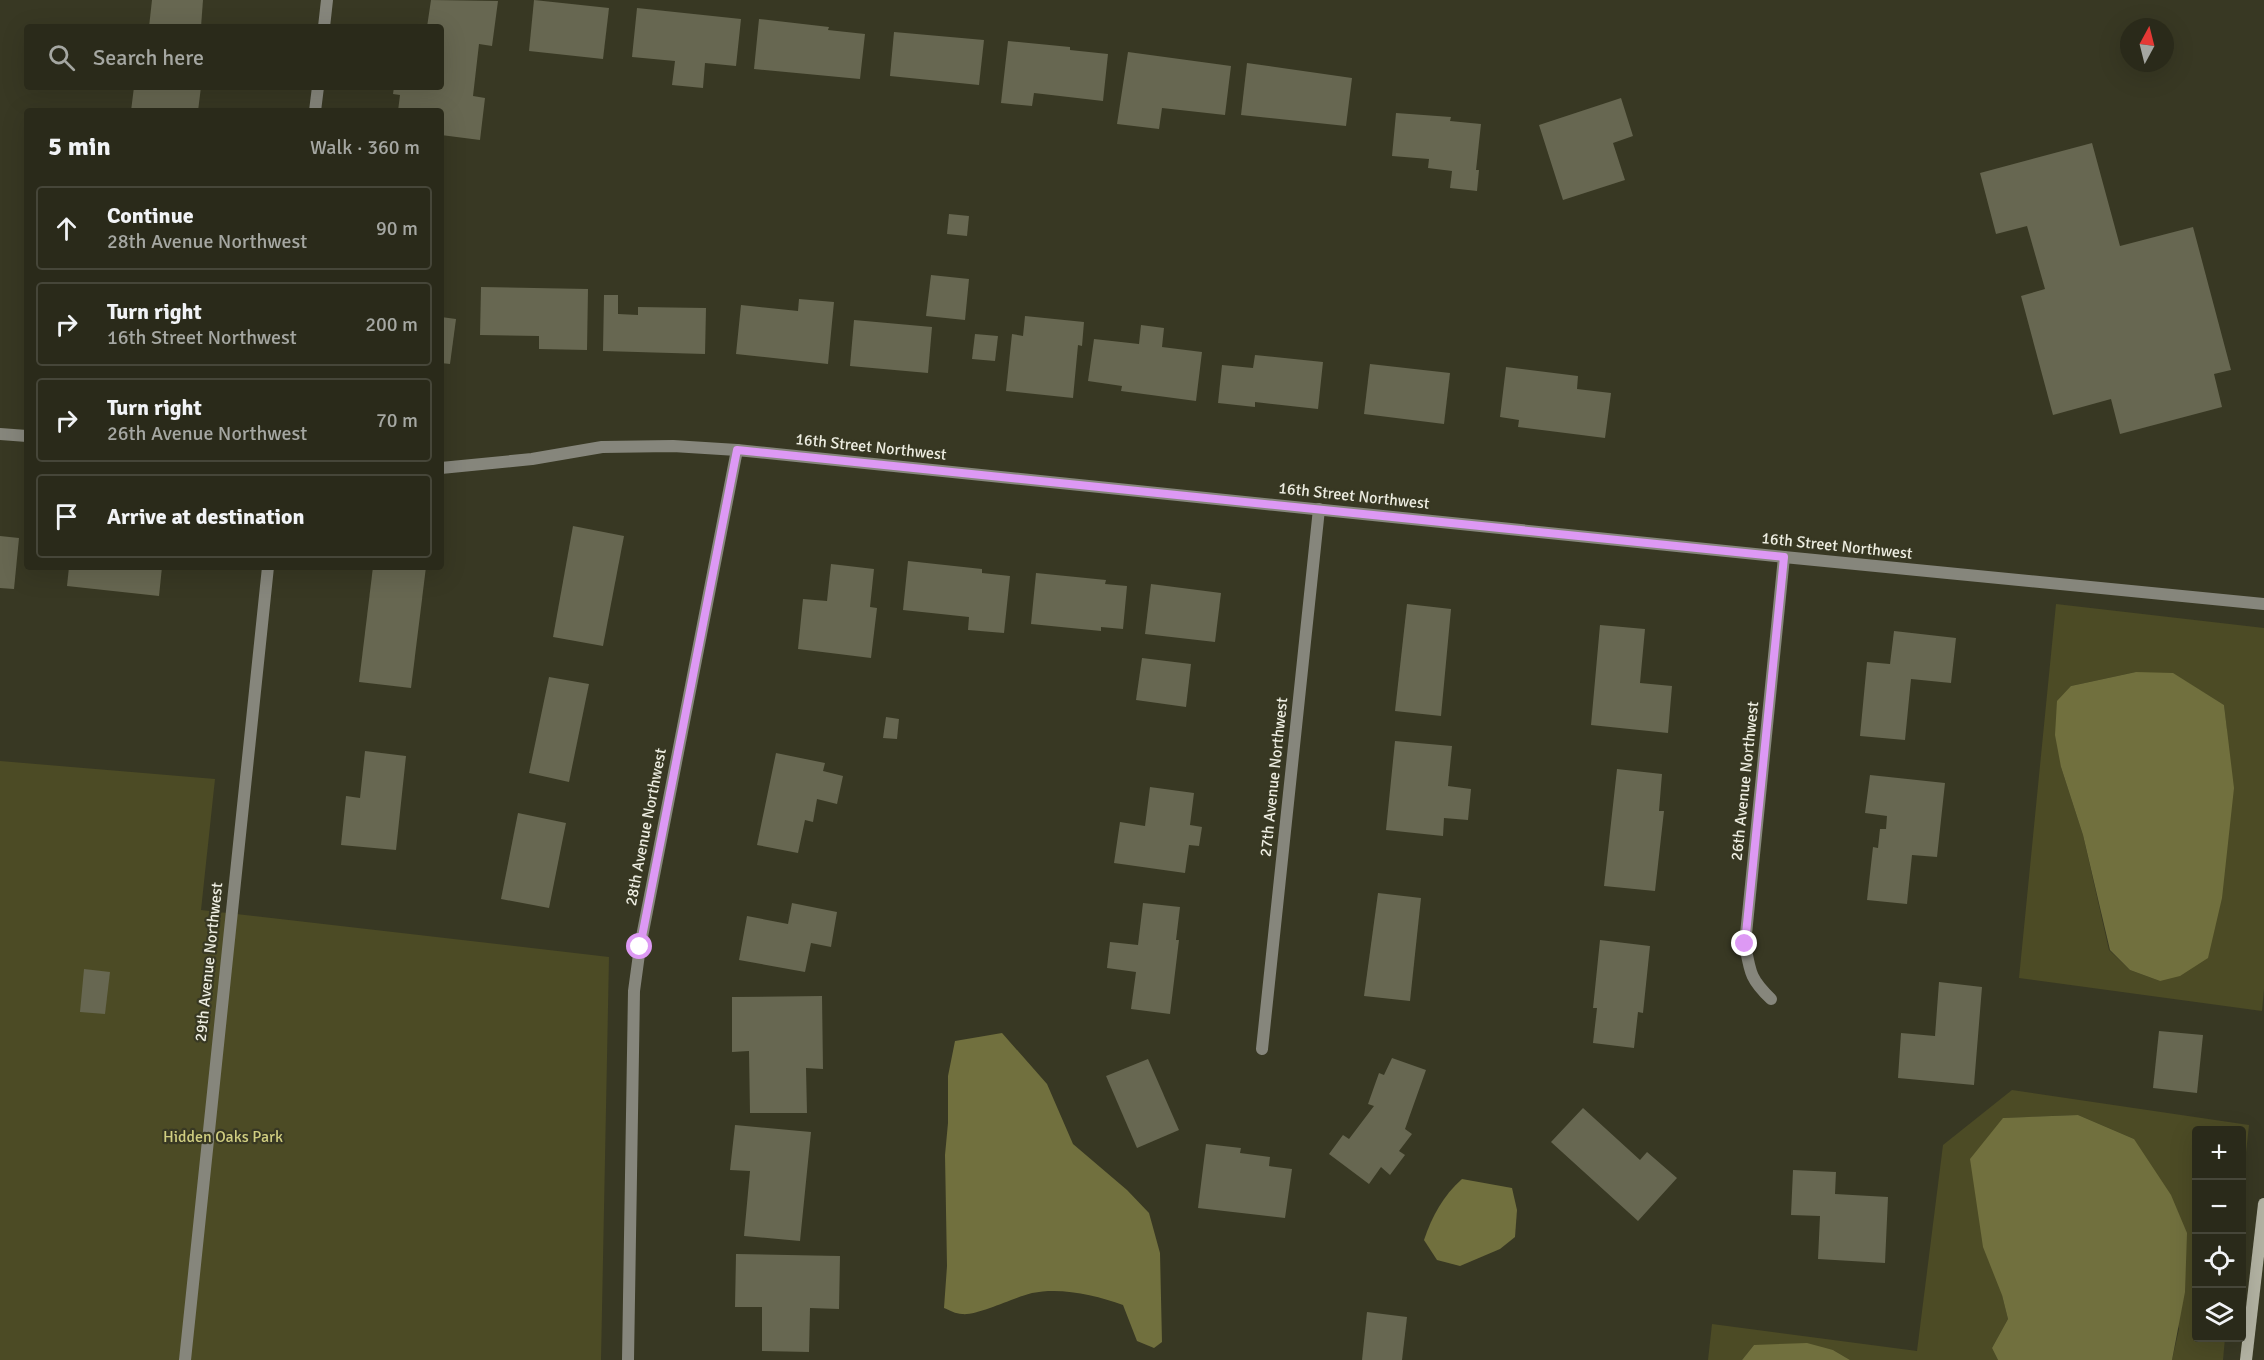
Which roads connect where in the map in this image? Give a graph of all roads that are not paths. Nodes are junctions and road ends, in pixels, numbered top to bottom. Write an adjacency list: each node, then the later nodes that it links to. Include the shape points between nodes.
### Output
1 (327, 0): 2 (street)
2 (324, 24)
3 (318, 90): 4 (street)
4 (315, 108)
5 (0, 434): 6 (street)
6 (24, 436)
7 (737, 450): 8 (street, 16th Street Northwest, via 602,447); 9 (street, 16th Street Northwest); 17 (street, 28th Avenue Northwest, via 634,991)
8 (444, 468)
9 (1320, 509): 10 (street, 16th Street Northwest); 14 (street, 27th Avenue Northwest)
10 (1784, 557): 12 (street, 16th Street Northwest); 13 (street, 26th Avenue Northwest, via 1745,944 1755,984)
11 (268, 570): 16 (street, 29th Avenue Northwest)
12 (2264, 604)
13 (1771, 999)
14 (1262, 1049)
15 (2264, 1204): 18 (main road)
16 (185, 1360)
17 (628, 1360)
18 (2246, 1360)

